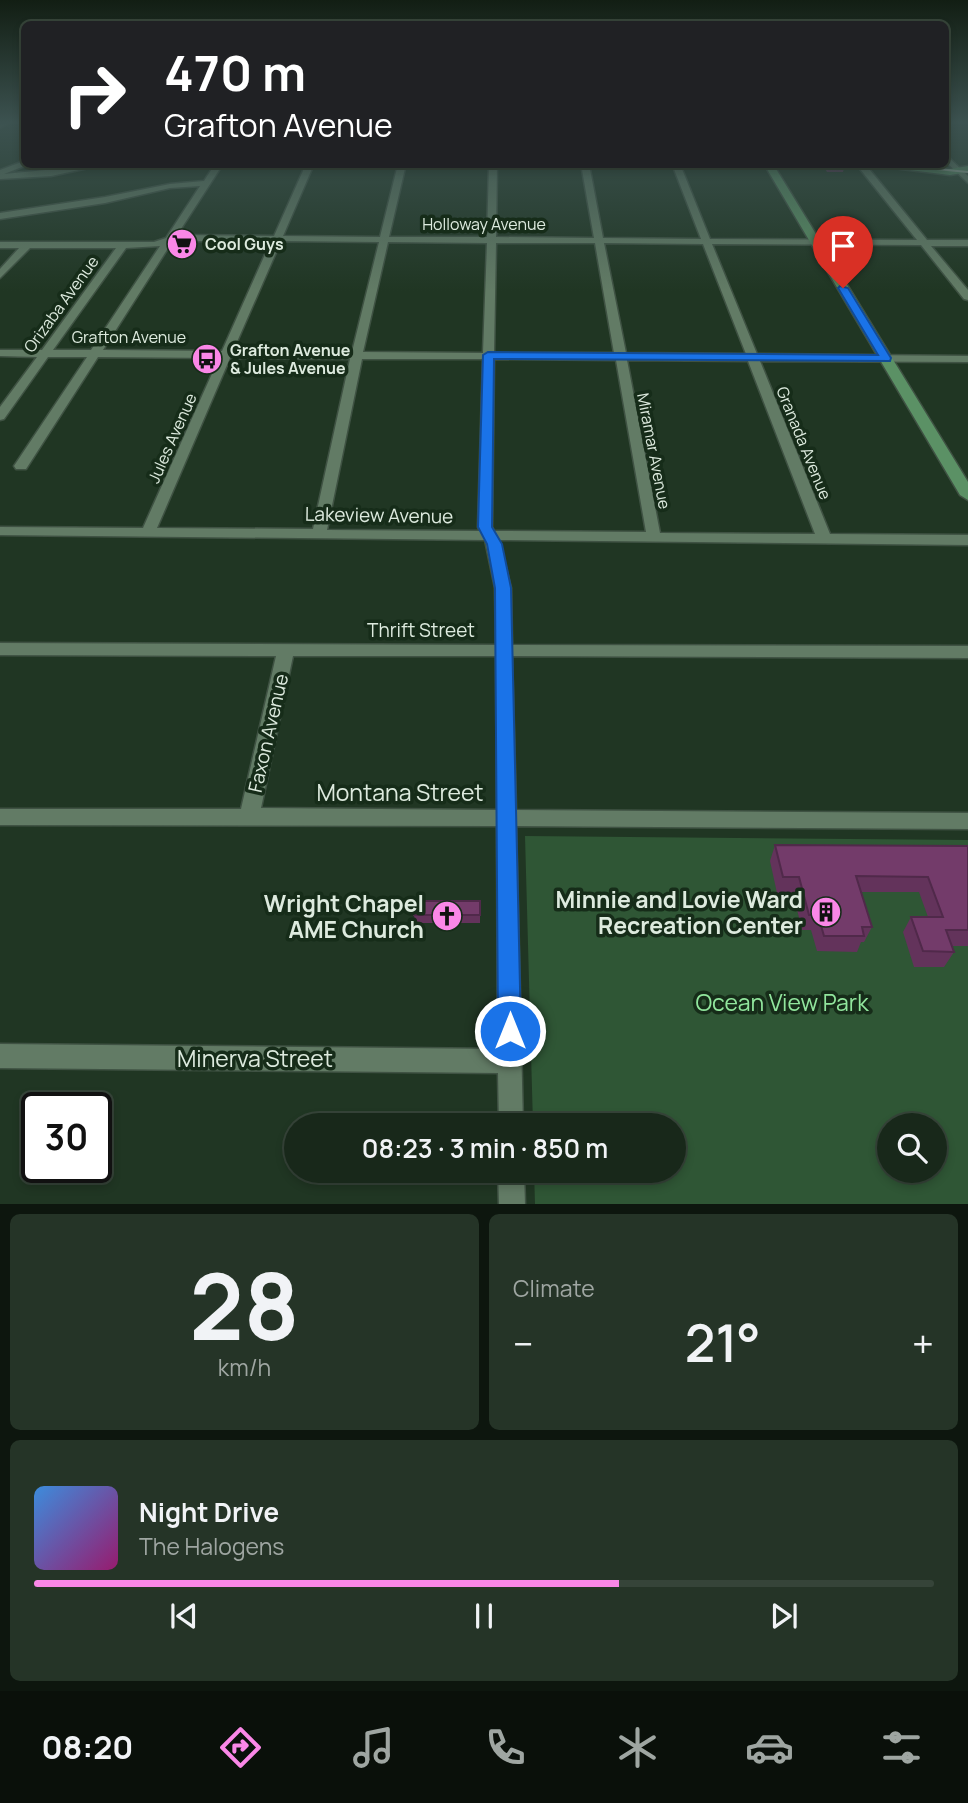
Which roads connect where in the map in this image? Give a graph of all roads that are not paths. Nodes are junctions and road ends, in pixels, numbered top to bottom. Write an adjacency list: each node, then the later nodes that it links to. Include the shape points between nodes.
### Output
1 (209, 179): 9 (street)
2 (303, 179): 11 (street, Jules Avenue)
3 (398, 179): 12 (street)
4 (493, 179): 13 (street)
5 (588, 179): 15 (street, Miramar Avenue)
6 (682, 179): 16 (street, Granada Avenue)
7 (777, 179): 17 (street)
8 (875, 179): 18 (street)
9 (207, 183): 10 (street); 14 (street)
10 (0, 216)
11 (276, 238): 12 (street, Holloway Avenue); 14 (street, Holloway Avenue); 28 (street, Jules Avenue)
12 (383, 239): 13 (street, Holloway Avenue); 29 (street)
13 (491, 239): 15 (street, Holloway Avenue); 30 (street)
14 (170, 240): 22 (street, Holloway Avenue); 27 (street)
15 (598, 240): 16 (street, Holloway Avenue); 31 (street, Miramar Avenue)
16 (707, 241): 17 (street, Holloway Avenue); 32 (street, Granada Avenue)
17 (815, 242): 18 (street, Holloway Avenue); 33 (street)
18 (924, 243): 19 (street, Holloway Avenue); 24 (street)
19 (968, 243)
20 (0, 245): 21 (street, Holloway Avenue)
21 (27, 245): 22 (street, Holloway Avenue); 23 (street)
22 (123, 245): 26 (street, Orizaba Avenue)
23 (0, 275)
24 (968, 297)
25 (0, 353): 26 (street, Grafton Avenue)
26 (45, 353): 27 (street, Grafton Avenue); 35 (street, Orizaba Avenue)
27 (97, 353): 28 (street, Grafton Avenue); 36 (street)
28 (226, 353): 29 (street, Grafton Avenue); 39 (street, Jules Avenue)
29 (357, 354): 30 (street, Grafton Avenue); 40 (street)
30 (488, 355): 31 (street, Grafton Avenue); 41 (street)
31 (620, 356): 32 (street, Grafton Avenue); 42 (street, Miramar Avenue)
32 (753, 358): 33 (street, Grafton Avenue); 43 (street, Granada Avenue)
33 (886, 358): 34 (street, Grafton Avenue); 37 (street)
34 (968, 359)
35 (0, 416)
36 (21, 466)
37 (968, 495)
38 (0, 531): 39 (street, Lakeview Avenue)
39 (148, 532): 40 (street, Lakeview Avenue)
40 (319, 534): 41 (street, Lakeview Avenue)
41 (488, 535): 42 (street, Lakeview Avenue); 46 (street, via 503,588)
42 (654, 537): 43 (street, Lakeview Avenue)
43 (824, 538): 44 (street, Lakeview Avenue)
44 (968, 540)
45 (0, 649): 47 (street, Thrift Street)
46 (506, 649): 47 (street, Thrift Street); 48 (street, Thrift Street); 51 (street)
47 (286, 650): 49 (street, Faxon Avenue)
48 (968, 652)
49 (249, 816): 50 (street, Montana Street); 51 (street, Montana Street)
50 (0, 817)
51 (508, 818): 52 (street, Montana Street); 54 (street)
52 (968, 821)
53 (0, 1056): 54 (street, Minerva Street)
54 (510, 1060): 55 (street)
55 (511, 1113)
56 (511, 1183): 57 (street)
57 (512, 1204)

